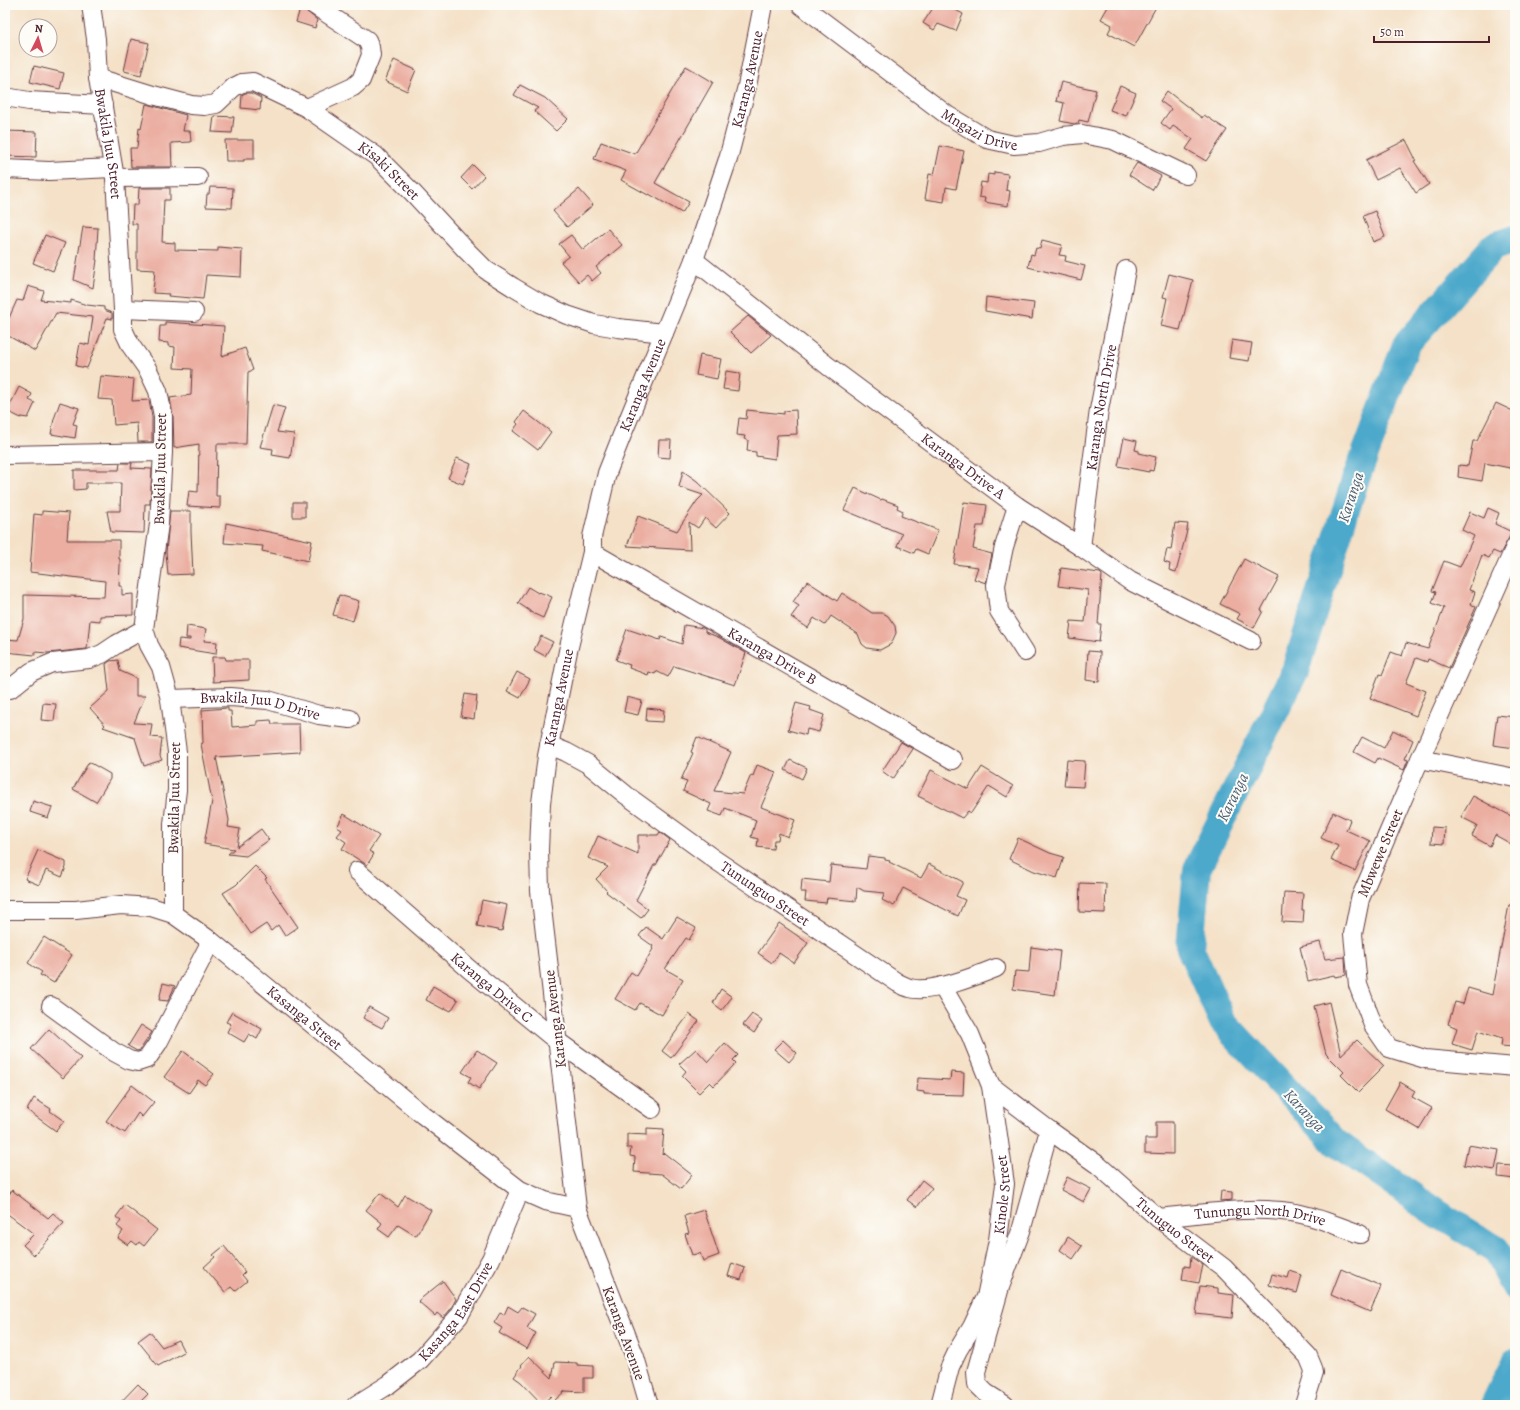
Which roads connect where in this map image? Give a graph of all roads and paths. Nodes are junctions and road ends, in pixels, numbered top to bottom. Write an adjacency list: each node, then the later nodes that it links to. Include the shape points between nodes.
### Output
1 (91, 5): 5 (street, Bwakila Juu Street)
2 (314, 5): 8 (street, via 367,40 371,55 361,80 353,87)
3 (763, 5): 13 (street, Karanga Avenue, via 747,86 728,159)
4 (801, 5): 11 (street, Mngazi Drive, via 947,115 987,139 1014,145 1039,143 1082,134 1113,140)
5 (98, 78): 7 (street, Bwakila Juu Street); 8 (street, Kisaki Street, via 153,95 204,106 216,104 242,83 253,82)
6 (5, 97): 7 (street)
7 (103, 105): 10 (street, Bwakila Juu Street)
8 (307, 108): 17 (street, Kisaki Street, via 376,156 486,270 540,303 567,315 594,324)
9 (5, 169): 10 (street)
10 (114, 173): 12 (street); 15 (street, Bwakila Juu Street)
11 (1186, 175)
12 (198, 177)
13 (694, 260): 17 (street, Karanga Avenue); 20 (street, Karanga Drive A, via 828,366)
14 (1126, 270): 21 (street, Karanga North Drive, via 1099,410)
15 (123, 310): 16 (street); 18 (street, Bwakila Juu Street, via 123,328 158,391 163,416)
16 (194, 312)
17 (664, 333): 23 (street, Karanga Avenue, via 608,473 592,537)
18 (163, 452): 19 (street); 24 (street, Bwakila Juu Street, via 159,524)
19 (5, 455)
20 (1017, 506): 21 (street, Karanga Drive A); 26 (street, via 1004,547 996,585 999,611)
21 (1081, 546): 25 (street, Karanga Drive A, via 1130,581)
22 (1515, 546): 31 (street, Mbwewe Street)
23 (592, 552): 30 (street, Karanga Avenue, via 568,651); 32 (street, Karanga Drive B)
24 (144, 629): 27 (street, via 89,659 52,663 31,672); 28 (street, Bwakila Juu Street, via 161,668)
25 (1252, 641)
26 (1025, 652)
27 (10, 689)
28 (170, 699): 29 (street, Bwakila Juu D Drive, via 231,697 268,700 319,715); 36 (street, Bwakila Juu Street, via 177,752 177,790 173,824)
29 (350, 719)
30 (549, 746): 39 (street, Tununguo Street, via 588,764 714,859 898,983 918,989); 41 (street, Karanga Avenue, via 541,803 540,884)
31 (1420, 759): 33 (street); 42 (street, Mbwewe Street, via 1360,899 1353,934 1358,985 1372,1025 1389,1048 1425,1060)
32 (954, 760)
33 (1515, 778)
34 (357, 871): 41 (street, Karanga Drive C, via 469,969)
35 (5, 910): 36 (street, Kasanga Street, via 76,910 121,905 151,907)
36 (173, 914): 37 (street, Kasanga Street)
37 (211, 941): 40 (street, via 158,1043 147,1059 138,1062 119,1055); 46 (street, Kasanga Street, via 423,1115)
38 (996, 968): 39 (street, Tununguo Street)
39 (942, 986): 43 (street, Kinole Street, via 970,1034)
40 (51, 1006)
41 (557, 1041): 44 (street, Karanga Drive C); 47 (street, Karanga Avenue)
42 (1515, 1067)
43 (991, 1086): 45 (street, Tunuguo Street); 52 (street, Kinole Street, via 1005,1184 998,1240 986,1297 950,1367)
44 (652, 1109)
45 (1049, 1130): 48 (street, Tunuguo Street, via 1098,1165); 53 (street, via 1021,1231 1000,1287 976,1372 977,1384)
46 (520, 1190): 47 (street, Kasanga Street, via 545,1201); 50 (street, Kasanga East Drive, via 491,1259 459,1316 420,1360 388,1385)
47 (577, 1208): 51 (street, Karanga Avenue, via 634,1357)
48 (1158, 1218): 49 (street, Tunungu North Drive, via 1265,1210 1296,1214); 54 (street, Tunuguo Street, via 1224,1268 1308,1356 1314,1373)
49 (1360, 1234)
50 (356, 1405)
51 (649, 1405)
52 (940, 1405)
53 (1005, 1405)
54 (1304, 1405)

